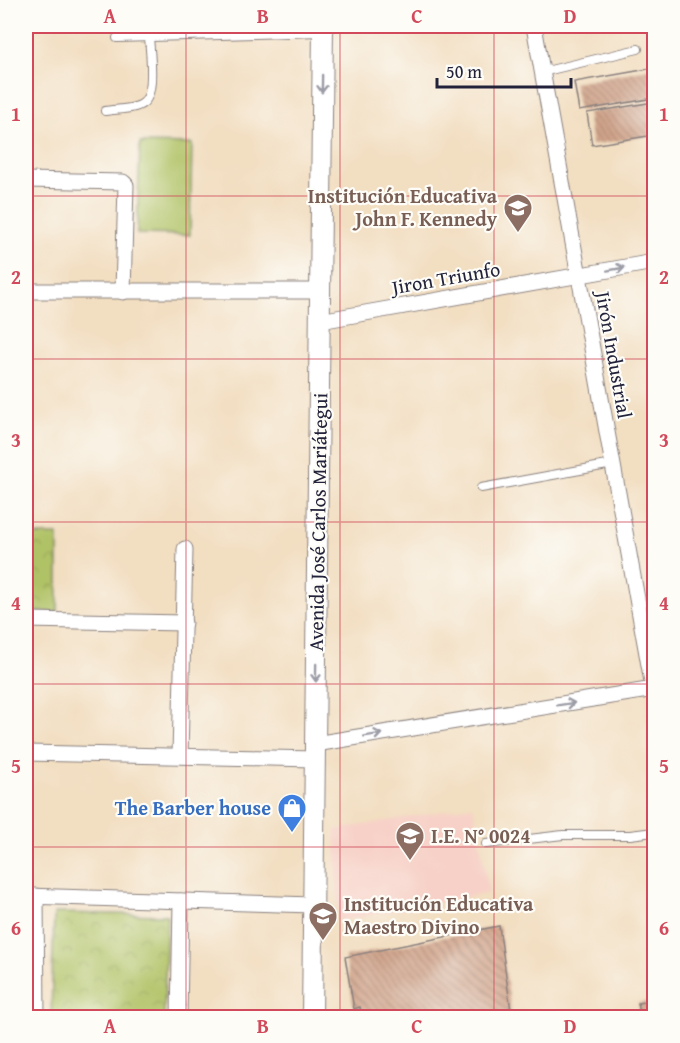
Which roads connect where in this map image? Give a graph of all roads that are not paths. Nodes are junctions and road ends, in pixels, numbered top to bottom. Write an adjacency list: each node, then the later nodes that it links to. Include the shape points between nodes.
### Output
1 (534, 26): 6 (street, Jirón Industrial)
2 (323, 29): 3 (lane); 12 (street, Avenida José Carlos Mariátegui, one-way to 12)
3 (149, 37): 4 (lane); 7 (lane, via 148,99 142,105)
4 (117, 38)
5 (638, 49): 6 (lane)
6 (542, 72): 10 (street, Jirón Industrial)
7 (105, 111)
8 (26, 180): 13 (street, via 126,185)
9 (654, 262): 10 (street, Jiron Triunfo, one-way to 9)
10 (578, 275): 14 (street, Jiron Triunfo); 15 (street, Jirón Industrial)
11 (26, 291): 13 (street)
12 (320, 291): 13 (street); 14 (street, Avenida José Carlos Mariátegui)
13 (123, 292)
14 (320, 321): 21 (street, Avenida José Carlos Mariátegui, one-way to 21)
15 (613, 464): 16 (lane); 20 (street, Jirón Industrial)
16 (481, 488)
17 (185, 549): 19 (street)
18 (26, 620): 19 (street)
19 (184, 623): 23 (street)
20 (654, 691): 21 (street, one-way to 20)
21 (315, 752): 23 (street); 28 (street, Avenida José Carlos Mariátegui)
22 (26, 753): 23 (street)
23 (180, 755)
24 (654, 832): 25 (lane, via 563,835)
25 (486, 844)
26 (31, 896): 27 (street); 29 (street)
27 (181, 901): 28 (street); 30 (street)
28 (313, 905): 31 (street, Avenida José Carlos Mariátegui)
29 (37, 1017)
30 (179, 1017)
31 (312, 1017)

